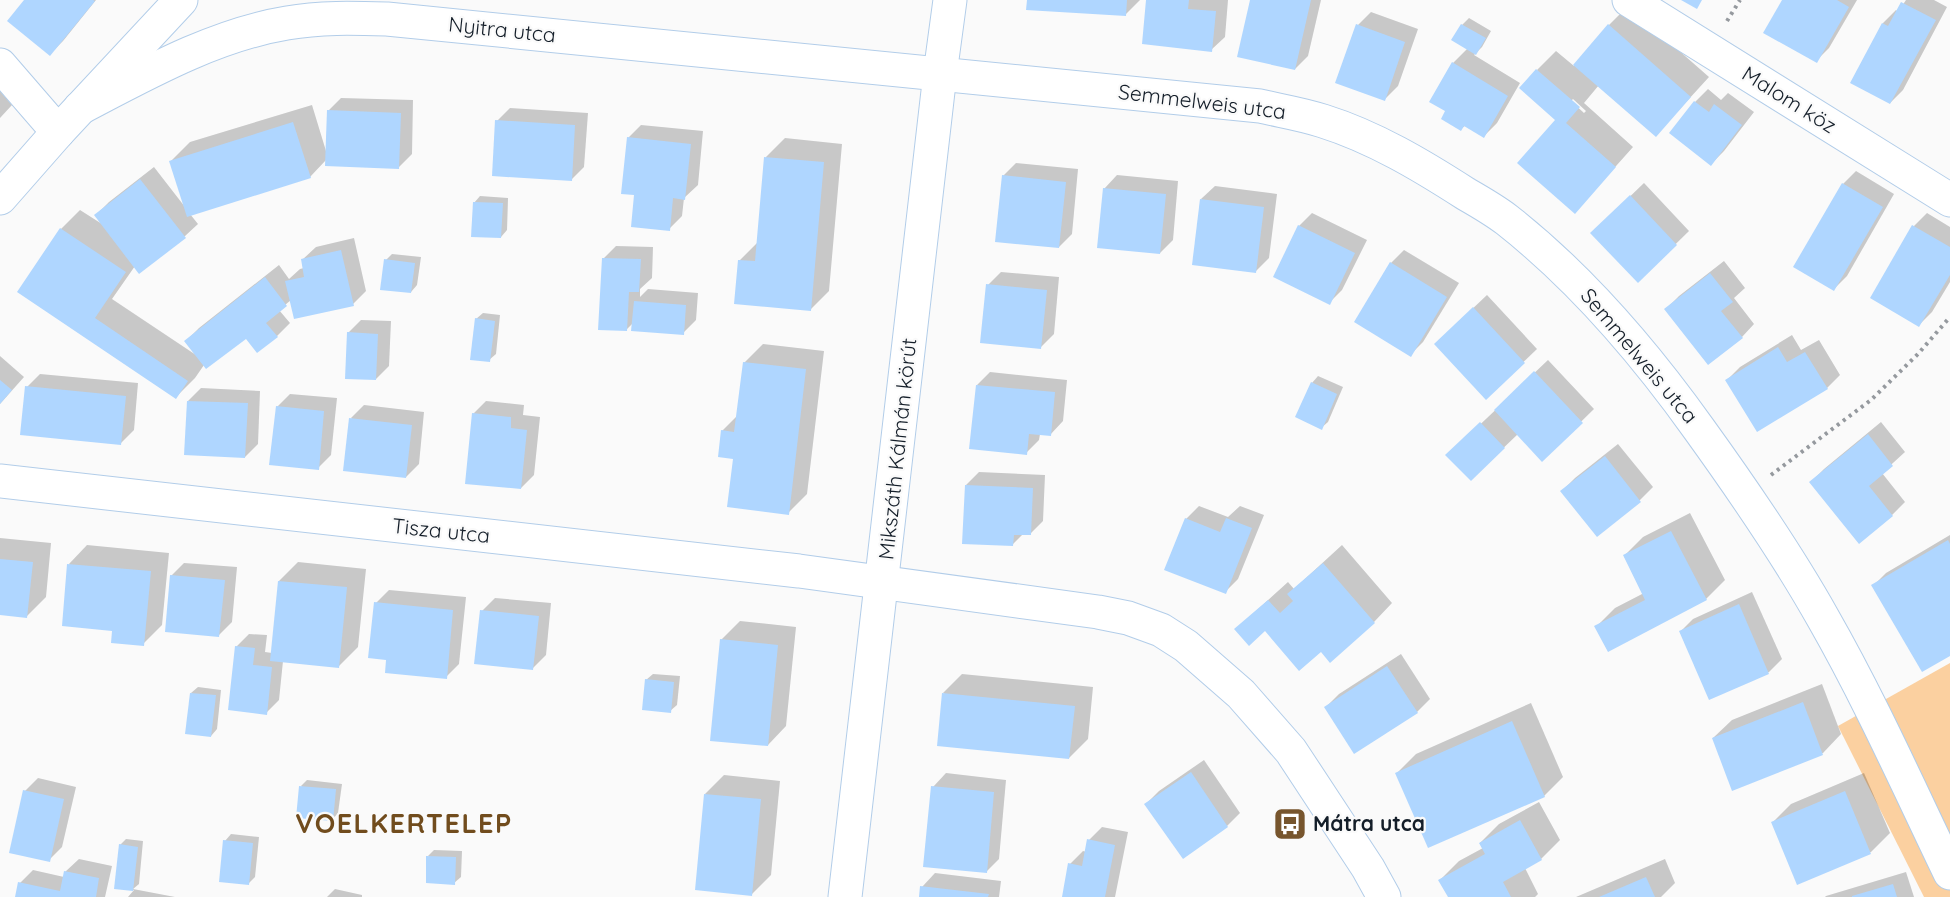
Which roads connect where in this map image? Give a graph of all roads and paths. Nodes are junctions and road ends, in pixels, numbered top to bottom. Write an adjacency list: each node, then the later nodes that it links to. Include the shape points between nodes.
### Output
1 (181, 0): 6 (street, Nyitra utca)
2 (950, 0): 5 (street, Mikszáth Kálmán körút)
3 (1629, 0): 9 (street, Malom köz)
4 (0, 65): 7 (street)
5 (940, 74): 6 (street, Nyitra utca, via 387,19 324,18 285,23 206,47); 12 (street, Semmelweis utca, via 1260,106 1322,121 1415,162 1505,219 1593,297 1668,386); 13 (street, Mikszáth Kálmán körút)
6 (80, 108): 7 (street, Nyitra utca)
7 (58, 132): 8 (street, Nyitra utca)
8 (0, 198)
9 (1950, 200)
10 (1950, 317): 12 (path, via 1871,400)
11 (0, 481): 13 (street, Tisza utca, via 800,571)
12 (1746, 494): 14 (street, Semmelweis utca, via 1823,618)
13 (882, 584): 15 (street, via 1098,612 1161,630 1186,646 1241,694 1291,751); 16 (street, Mikszáth Kálmán körút)
14 (1950, 873)
15 (1366, 883): 17 (street)
16 (845, 897)
17 (1384, 897)

